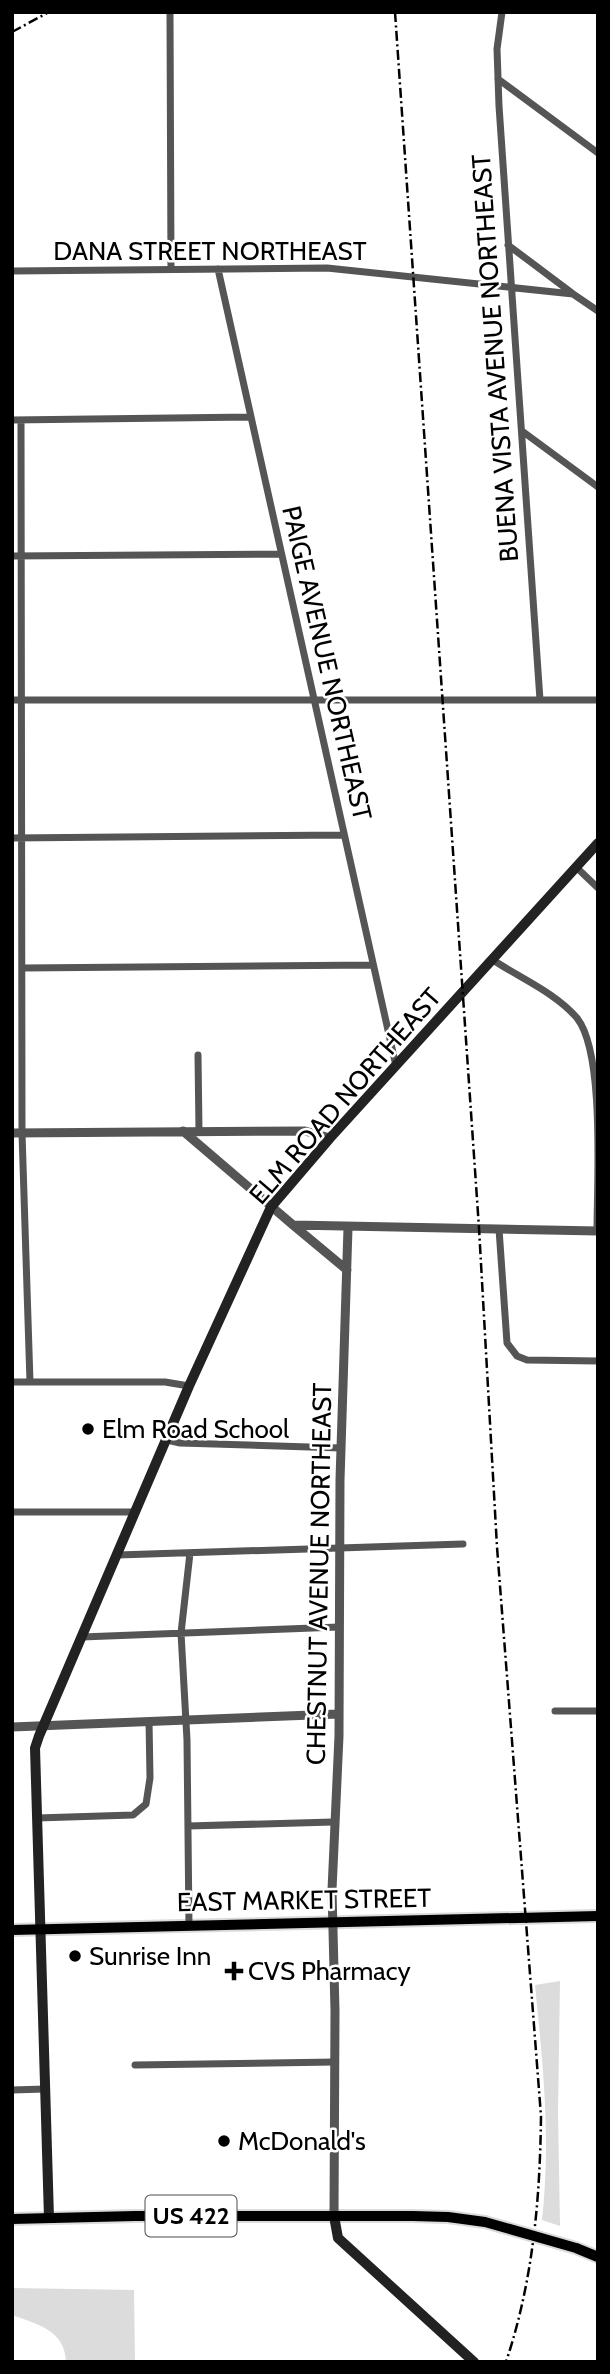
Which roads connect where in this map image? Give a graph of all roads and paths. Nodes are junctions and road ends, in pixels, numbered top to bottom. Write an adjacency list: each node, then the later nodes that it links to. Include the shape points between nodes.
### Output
1 (170, 12): 6 (street)
2 (502, 12): 3 (street, BUENA VISTA AVENUE NORTHEAST)
3 (498, 79): 4 (street); 5 (street, BUENA VISTA AVENUE NORTHEAST)
4 (598, 153)
5 (508, 245): 9 (street, BUENA VISTA AVENUE NORTHEAST); 10 (street, DANA STREET NORTHEAST)
6 (171, 269): 7 (street, DANA STREET NORTHEAST); 8 (street, DANA STREET NORTHEAST)
7 (218, 269): 9 (street, DANA STREET NORTHEAST, via 327,268); 12 (street, PAIGE AVENUE NORTHEAST)
8 (12, 271)
9 (510, 289): 10 (street, DANA STREET NORTHEAST); 15 (street, BUENA VISTA AVENUE NORTHEAST)
10 (573, 294): 11 (street, DANA STREET NORTHEAST)
11 (598, 311)
12 (251, 417): 14 (street); 17 (street, PAIGE AVENUE NORTHEAST)
13 (12, 420): 14 (street)
14 (21, 420): 19 (street)
15 (522, 430): 16 (street); 23 (street, BUENA VISTA AVENUE NORTHEAST)
16 (598, 487)
17 (281, 554): 19 (street); 22 (street, PAIGE AVENUE NORTHEAST)
18 (12, 556): 19 (street)
19 (22, 556): 21 (street)
20 (12, 700): 21 (street)
21 (22, 700): 22 (street); 27 (street)
22 (314, 700): 23 (street); 25 (street, PAIGE AVENUE NORTHEAST)
23 (540, 700): 24 (street)
24 (598, 700)
25 (344, 835): 27 (street); 32 (street, PAIGE AVENUE NORTHEAST)
26 (12, 838): 27 (street)
27 (22, 838): 33 (street)
28 (598, 844): 29 (main road, ELM ROAD NORTHEAST)
29 (576, 867): 30 (street); 31 (main road, ELM ROAD NORTHEAST)
30 (598, 888)
31 (493, 960): 37 (main road, ELM ROAD NORTHEAST); 46 (street, via 567,1008 586,1034 595,1083)
32 (373, 965): 33 (street); 37 (street, PAIGE AVENUE NORTHEAST)
33 (23, 968): 35 (street)
34 (12, 1003): 35 (street)
35 (22, 1003): 40 (street)
36 (198, 1055): 39 (street)
37 (396, 1066): 41 (main road, ELM ROAD NORTHEAST)
38 (183, 1131): 39 (street); 40 (street); 42 (street)
39 (199, 1131): 41 (street, via 305,1131)
40 (17, 1133): 50 (street)
41 (330, 1138): 42 (main road, ELM ROAD NORTHEAST)
42 (271, 1207): 43 (street); 51 (main road, ELM ROAD NORTHEAST)
43 (293, 1225): 44 (street); 47 (street)
44 (348, 1228): 45 (street); 47 (street, CHESTNUT AVENUE NORTHEAST)
45 (499, 1229): 46 (street); 48 (street, via 507,1343 512,1352 522,1358)
46 (597, 1231)
47 (347, 1270): 53 (street, CHESTNUT AVENUE NORTHEAST)
48 (598, 1361)
49 (12, 1382): 50 (street)
50 (30, 1382): 51 (street, via 165,1382)
51 (189, 1387): 52 (main road, ELM ROAD NORTHEAST)
52 (167, 1440): 53 (street); 55 (main road, ELM ROAD NORTHEAST)
53 (341, 1448): 57 (street, CHESTNUT AVENUE NORTHEAST)
54 (12, 1512): 55 (street)
55 (136, 1512): 59 (main road, ELM ROAD NORTHEAST)
56 (463, 1544): 57 (street)
57 (340, 1547): 58 (street); 60 (street, CHESTNUT AVENUE NORTHEAST)
58 (190, 1553): 59 (street); 61 (street)
59 (118, 1555): 62 (main road, ELM ROAD NORTHEAST)
60 (339, 1627): 61 (street); 65 (street, CHESTNUT AVENUE NORTHEAST)
61 (181, 1633): 62 (street); 66 (street)
62 (82, 1637): 68 (main road, ELM ROAD NORTHEAST)
63 (555, 1711): 64 (street)
64 (598, 1711)
65 (338, 1714): 66 (street); 71 (street, CHESTNUT AVENUE NORTHEAST)
66 (184, 1720): 67 (street); 72 (street)
67 (149, 1721): 68 (street); 70 (street, via 146,1804 133,1815)
68 (44, 1726): 69 (street); 70 (main road, ELM ROAD NORTHEAST, via 35,1748)
69 (12, 1727)
70 (37, 1818): 76 (main road, ELM ROAD NORTHEAST)
71 (333, 1822): 72 (street); 74 (street, CHESTNUT AVENUE NORTHEAST)
72 (188, 1826): 75 (street)
73 (598, 1916): 74 (main road, EAST MARKET STREET)
74 (333, 1921): 75 (main road, EAST MARKET STREET); 78 (street, CHESTNUT AVENUE NORTHEAST)
75 (189, 1925): 76 (main road, EAST MARKET STREET)
76 (40, 1929): 77 (main road, EAST MARKET STREET); 80 (main road, ELM ROAD NORTHEAST)
77 (12, 1930)
78 (335, 2062): 79 (street); 82 (street, CHESTNUT AVENUE NORTHEAST)
79 (135, 2066)
80 (45, 2089): 81 (street); 83 (main road, ELM ROAD NORTHEAST)
81 (12, 2090)
82 (334, 2216): 83 (main road, US 422); 85 (main road, US 422, bridge, via 448,2217 485,2222); 86 (main road, via 338,2238)
83 (49, 2218): 84 (main road, US 422)
84 (12, 2219)
85 (598, 2257)
86 (474, 2362)

